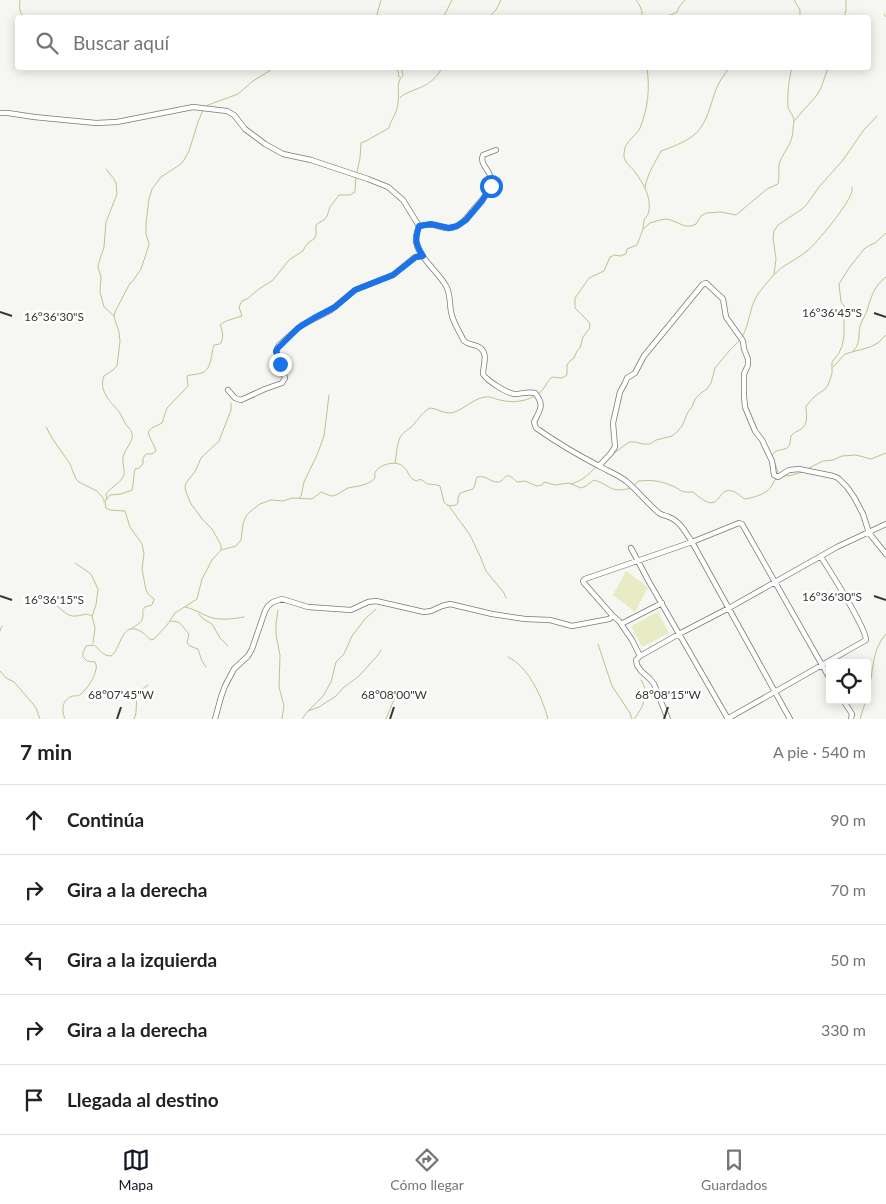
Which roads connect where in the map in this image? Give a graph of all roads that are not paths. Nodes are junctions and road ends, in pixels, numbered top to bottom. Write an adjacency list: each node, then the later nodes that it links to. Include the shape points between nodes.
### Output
1 (0, 113): 3 (street, via 96,123 142,118 193,107 227,111 265,144 283,154 388,187 403,200)
2 (496, 150): 3 (street, via 482,159 492,181 490,189 466,220 449,228 431,224)
3 (419, 226): 4 (street, via 415,239)
4 (423, 256): 5 (street, via 416,257 393,275 355,290 335,307 293,332 276,351 285,377 282,383 241,400); 6 (street, via 447,286 452,316 464,341 484,353 483,374 489,382 513,394 535,393 541,406 534,422 536,428)
5 (228, 390)
6 (599, 466): 8 (street, via 615,447 613,423 620,392 627,378 706,283 723,299 726,317 743,341 748,359 744,374 745,407 772,461 774,475 778,477 789,470 799,469 838,478 858,503); 9 (street, via 625,480 662,515 678,522)
7 (886, 524): 8 (street)
8 (869, 533): 11 (street); 12 (street)
9 (692, 542): 13 (street); 14 (street, via 740,523); 16 (street)
10 (631, 548): 13 (street)
11 (886, 554)
12 (821, 557): 14 (street); 21 (street, via 866,638)
13 (638, 561): 15 (street); 17 (street, via 583,581)
14 (775, 582): 16 (street); 21 (street)
15 (662, 603): 18 (street); 19 (street)
16 (729, 608): 19 (street); 23 (street)
17 (613, 616): 18 (street); 25 (street, via 572,626 450,604 424,612 376,602 351,610 308,607 278,600 266,608 252,649 234,669 225,686)
18 (621, 624): 20 (street)
19 (679, 634): 20 (street); 27 (street)
20 (640, 656): 26 (street, via 636,665 654,684)
21 (822, 666): 22 (street); 23 (street)
22 (826, 672)
23 (775, 692): 27 (street); 28 (street)
24 (846, 704): 29 (street, via 852,714)
25 (216, 719)
26 (668, 719)
27 (727, 719)
28 (790, 719)
29 (851, 719)

